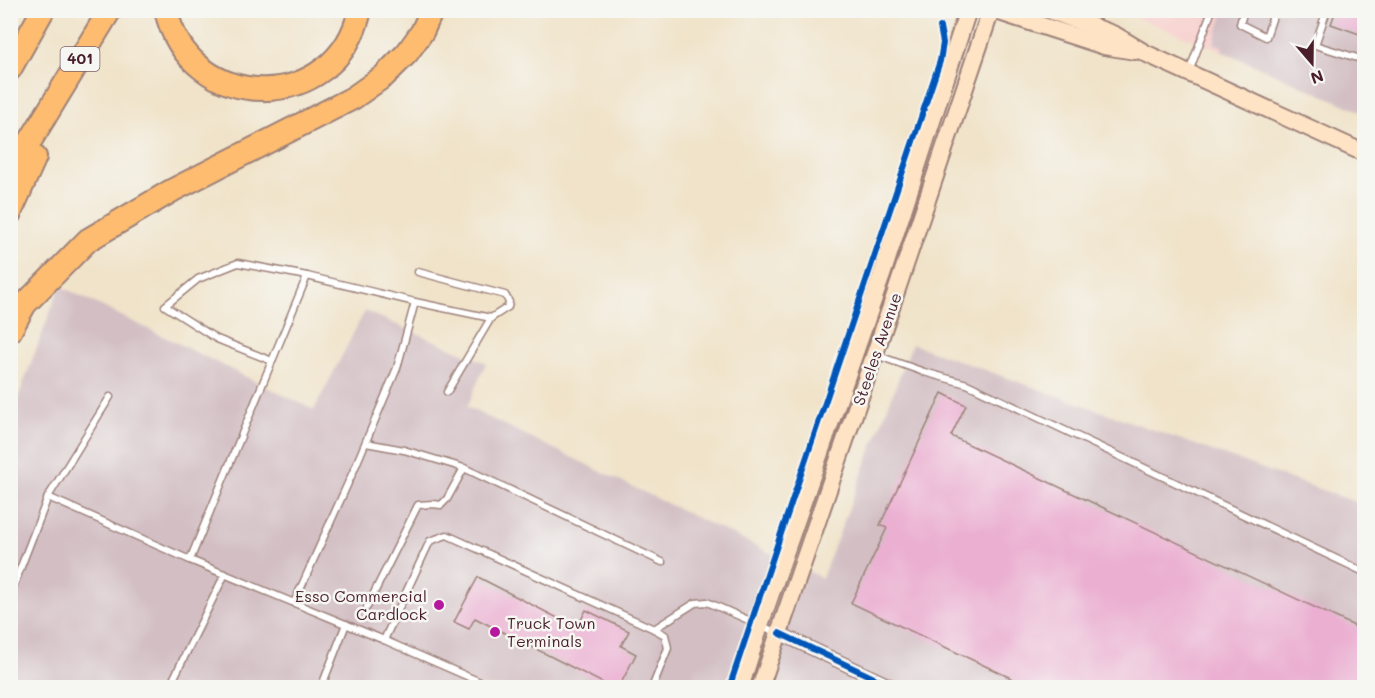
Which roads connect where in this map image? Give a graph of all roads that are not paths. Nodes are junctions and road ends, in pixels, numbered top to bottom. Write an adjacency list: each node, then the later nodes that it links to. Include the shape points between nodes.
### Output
1 (43, 10): 15 (highway)
2 (110, 10): 17 (highway, 401)
3 (166, 10): 4 (highway, via 181,47 195,64 233,86 265,90 297,84 325,68 347,44)
4 (360, 10)
5 (432, 10): 25 (highway, via 407,53 354,98 173,190 88,240 25,304)
6 (968, 10): 41 (main road, Steeles Avenue, via 879,283)
7 (992, 10): 13 (main road, via 1104,46); 26 (main road, Steeles Avenue)
8 (1048, 10): 13 (main road, via 1115,35)
9 (1212, 10): 16 (lane)
10 (1244, 10): 11 (lane, via 1240,24 1266,37)
11 (1275, 10)
12 (1327, 10): 14 (lane, via 1315,45)
13 (1145, 53): 16 (main road)
14 (1365, 60)
15 (10, 69)
16 (1189, 73): 18 (main road)
17 (51, 107): 19 (highway, 401); 20 (highway, 401)
18 (1365, 153)
19 (10, 174)
20 (10, 213)
21 (418, 272): 24 (lane, via 504,295 509,302 507,307)
22 (307, 276): 23 (lane); 27 (lane); 27 (lane, via 238,264 198,279 165,306 217,339)
23 (415, 302): 24 (lane); 30 (lane, via 397,368)
24 (491, 318): 28 (lane)
25 (10, 331)
26 (875, 355): 35 (lane, via 967,384); 43 (main road, Steeles Avenue)
27 (272, 361): 33 (lane)
28 (447, 392)
29 (110, 397): 32 (lane)
30 (366, 443): 31 (lane); 38 (lane)
31 (464, 468): 34 (lane); 39 (lane, via 441,505 418,505)
32 (48, 497): 33 (lane); 37 (lane)
33 (190, 560): 36 (lane)
34 (662, 562)
35 (1365, 572)
36 (225, 574): 38 (lane); 45 (lane)
37 (10, 595)
38 (294, 603): 40 (lane)
39 (367, 607)
40 (346, 624): 44 (lane); 46 (lane)
41 (760, 625): 42 (lane, via 707,602 695,603); 43 (lane); 49 (main road, Steeles Avenue)
42 (654, 628): 44 (lane, via 447,535 430,540); 48 (lane, via 665,635 668,648)
43 (779, 633): 50 (main road, Steeles Avenue); 51 (street)
44 (384, 640): 47 (lane)
45 (169, 687)
46 (321, 687)
47 (494, 687)
48 (652, 687)
49 (740, 687)
50 (760, 687)
51 (895, 687)

